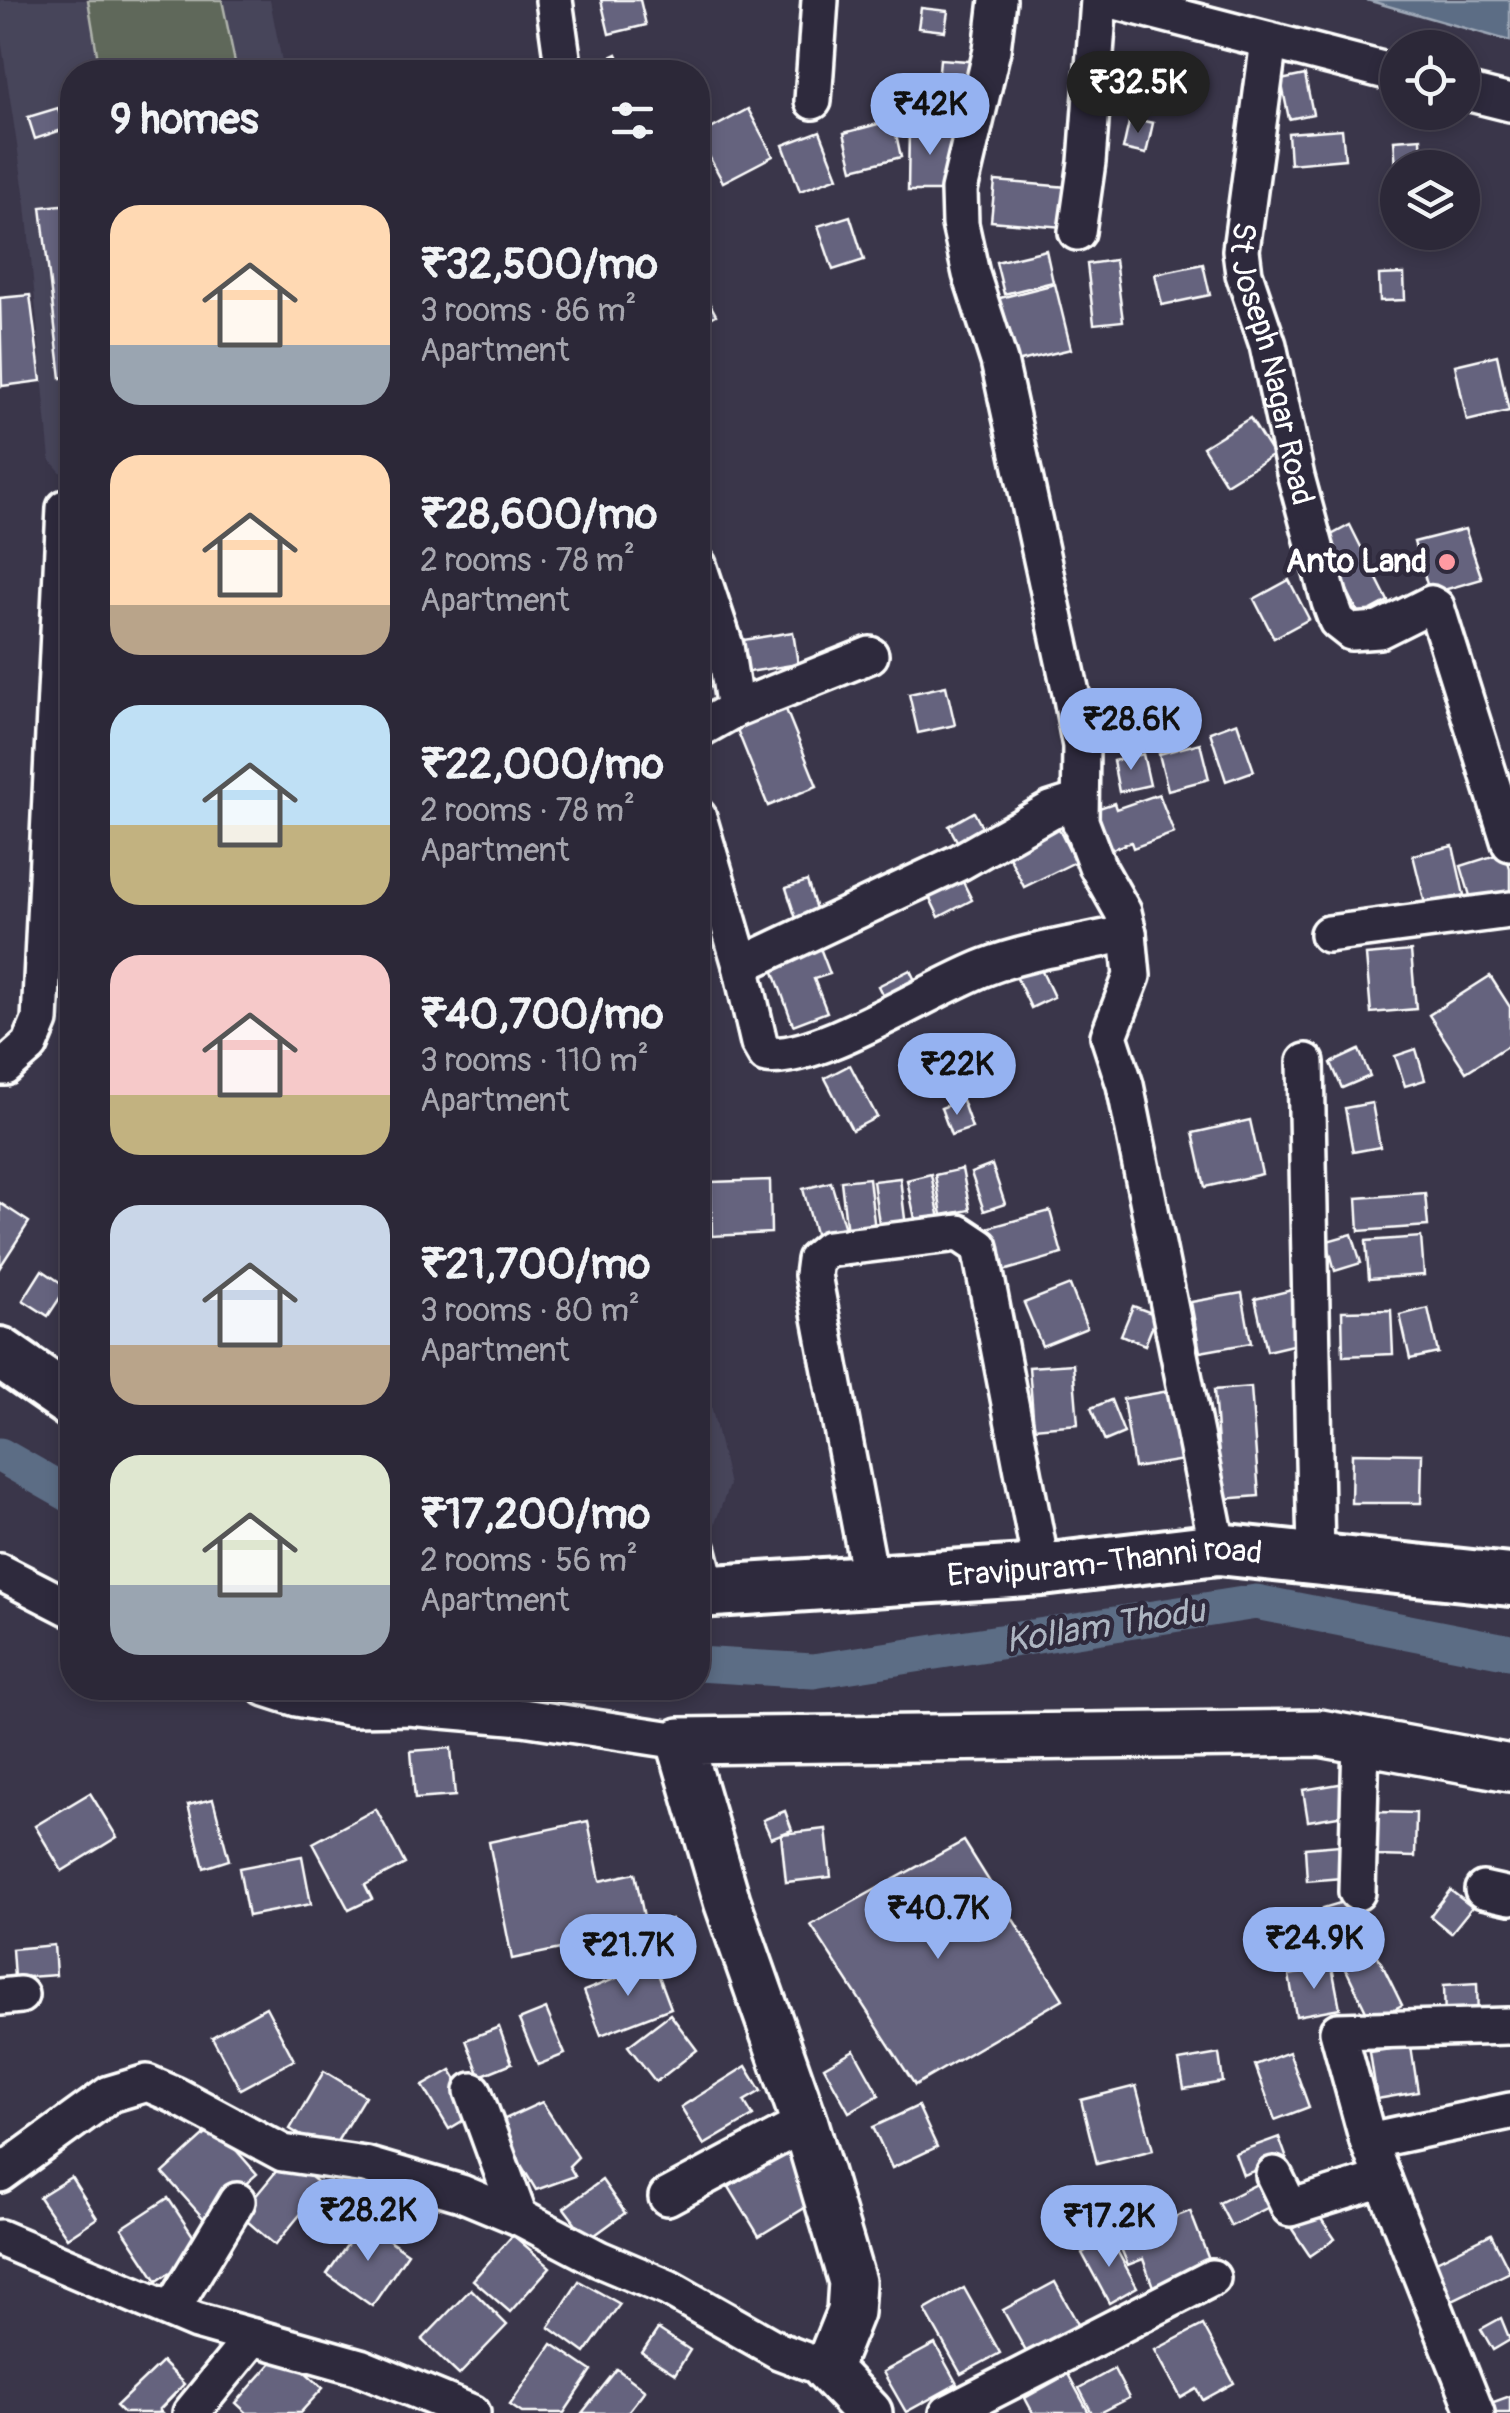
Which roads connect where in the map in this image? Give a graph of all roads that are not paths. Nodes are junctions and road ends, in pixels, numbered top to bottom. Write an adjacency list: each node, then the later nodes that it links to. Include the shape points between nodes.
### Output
1 (554, 0): 7 (street)
2 (820, 0): 10 (street)
3 (998, 0): 18 (street, via 959,190 960,224 1049,583 1082,746)
4 (1099, 0): 12 (street)
5 (1112, 0): 6 (street)
6 (1268, 41): 8 (street); 19 (street, St Joseph Nagar Road, via 1241,250 1330,602 1350,632 1379,630 1436,606)
7 (562, 60)
8 (1380, 69)
9 (1480, 96): 11 (street)
10 (812, 102)
11 (1510, 103)
12 (1077, 232)
13 (710, 602): 15 (street)
14 (870, 655): 15 (street)
15 (734, 708): 16 (street)
16 (710, 723)
17 (60, 758): 26 (street, via 40,1021 30,1045)
18 (1079, 801): 22 (street, via 1084,832); 24 (street)
19 (1510, 843)
20 (710, 857): 24 (street)
21 (1510, 910): 23 (street)
22 (1128, 932): 24 (street, via 987,966 825,1043 780,1057 766,1055 759,1043); 29 (street, via 1132,976 1110,1036)
23 (1328, 934)
24 (742, 965)
25 (1306, 1062): 30 (street)
26 (0, 1067)
27 (0, 1353): 28 (main road)
28 (60, 1396)
29 (1218, 1549): 30 (main road, Eravipuram-Thanni road); 31 (main road, Eravipuram-Thanni road)
30 (1316, 1558): 34 (main road, Eravipuram-Thanni road)
31 (1042, 1570): 35 (main road, Eravipuram-Thanni road); 35 (street, via 980,1247 959,1233 828,1249 815,1260)
32 (0, 1572): 36 (street)
33 (710, 1579): 35 (main road, Eravipuram-Thanni road)
34 (1510, 1580)
35 (871, 1582)
36 (60, 1603)
37 (309, 1700): 38 (street, via 523,1718)
38 (680, 1741): 39 (street, via 1320,1734); 45 (street, via 727,1901)
39 (1362, 1741): 40 (street); 41 (street)
40 (1510, 1768)
41 (1357, 1892)
42 (1508, 2026): 46 (street, via 1338,2031)
43 (473, 2091): 52 (street)
44 (1510, 2112): 46 (street)
45 (806, 2123): 50 (street); 57 (street, via 852,2282 850,2312)
46 (1368, 2141): 49 (street)
47 (0, 2174): 52 (street, via 110,2094 147,2083 283,2152 365,2165)
48 (1274, 2176): 49 (street, via 1290,2208)
49 (1383, 2179): 62 (street)
50 (667, 2197)
51 (237, 2201): 55 (street)
52 (519, 2216): 57 (street, via 779,2350)
53 (0, 2238): 55 (street)
54 (1212, 2278): 61 (street)
55 (172, 2309): 56 (street)
56 (253, 2337): 58 (street); 59 (street, via 360,2367)
57 (827, 2368): 60 (street)
58 (191, 2413)
59 (472, 2413)
60 (869, 2413)
61 (948, 2413)
62 (1476, 2413)

